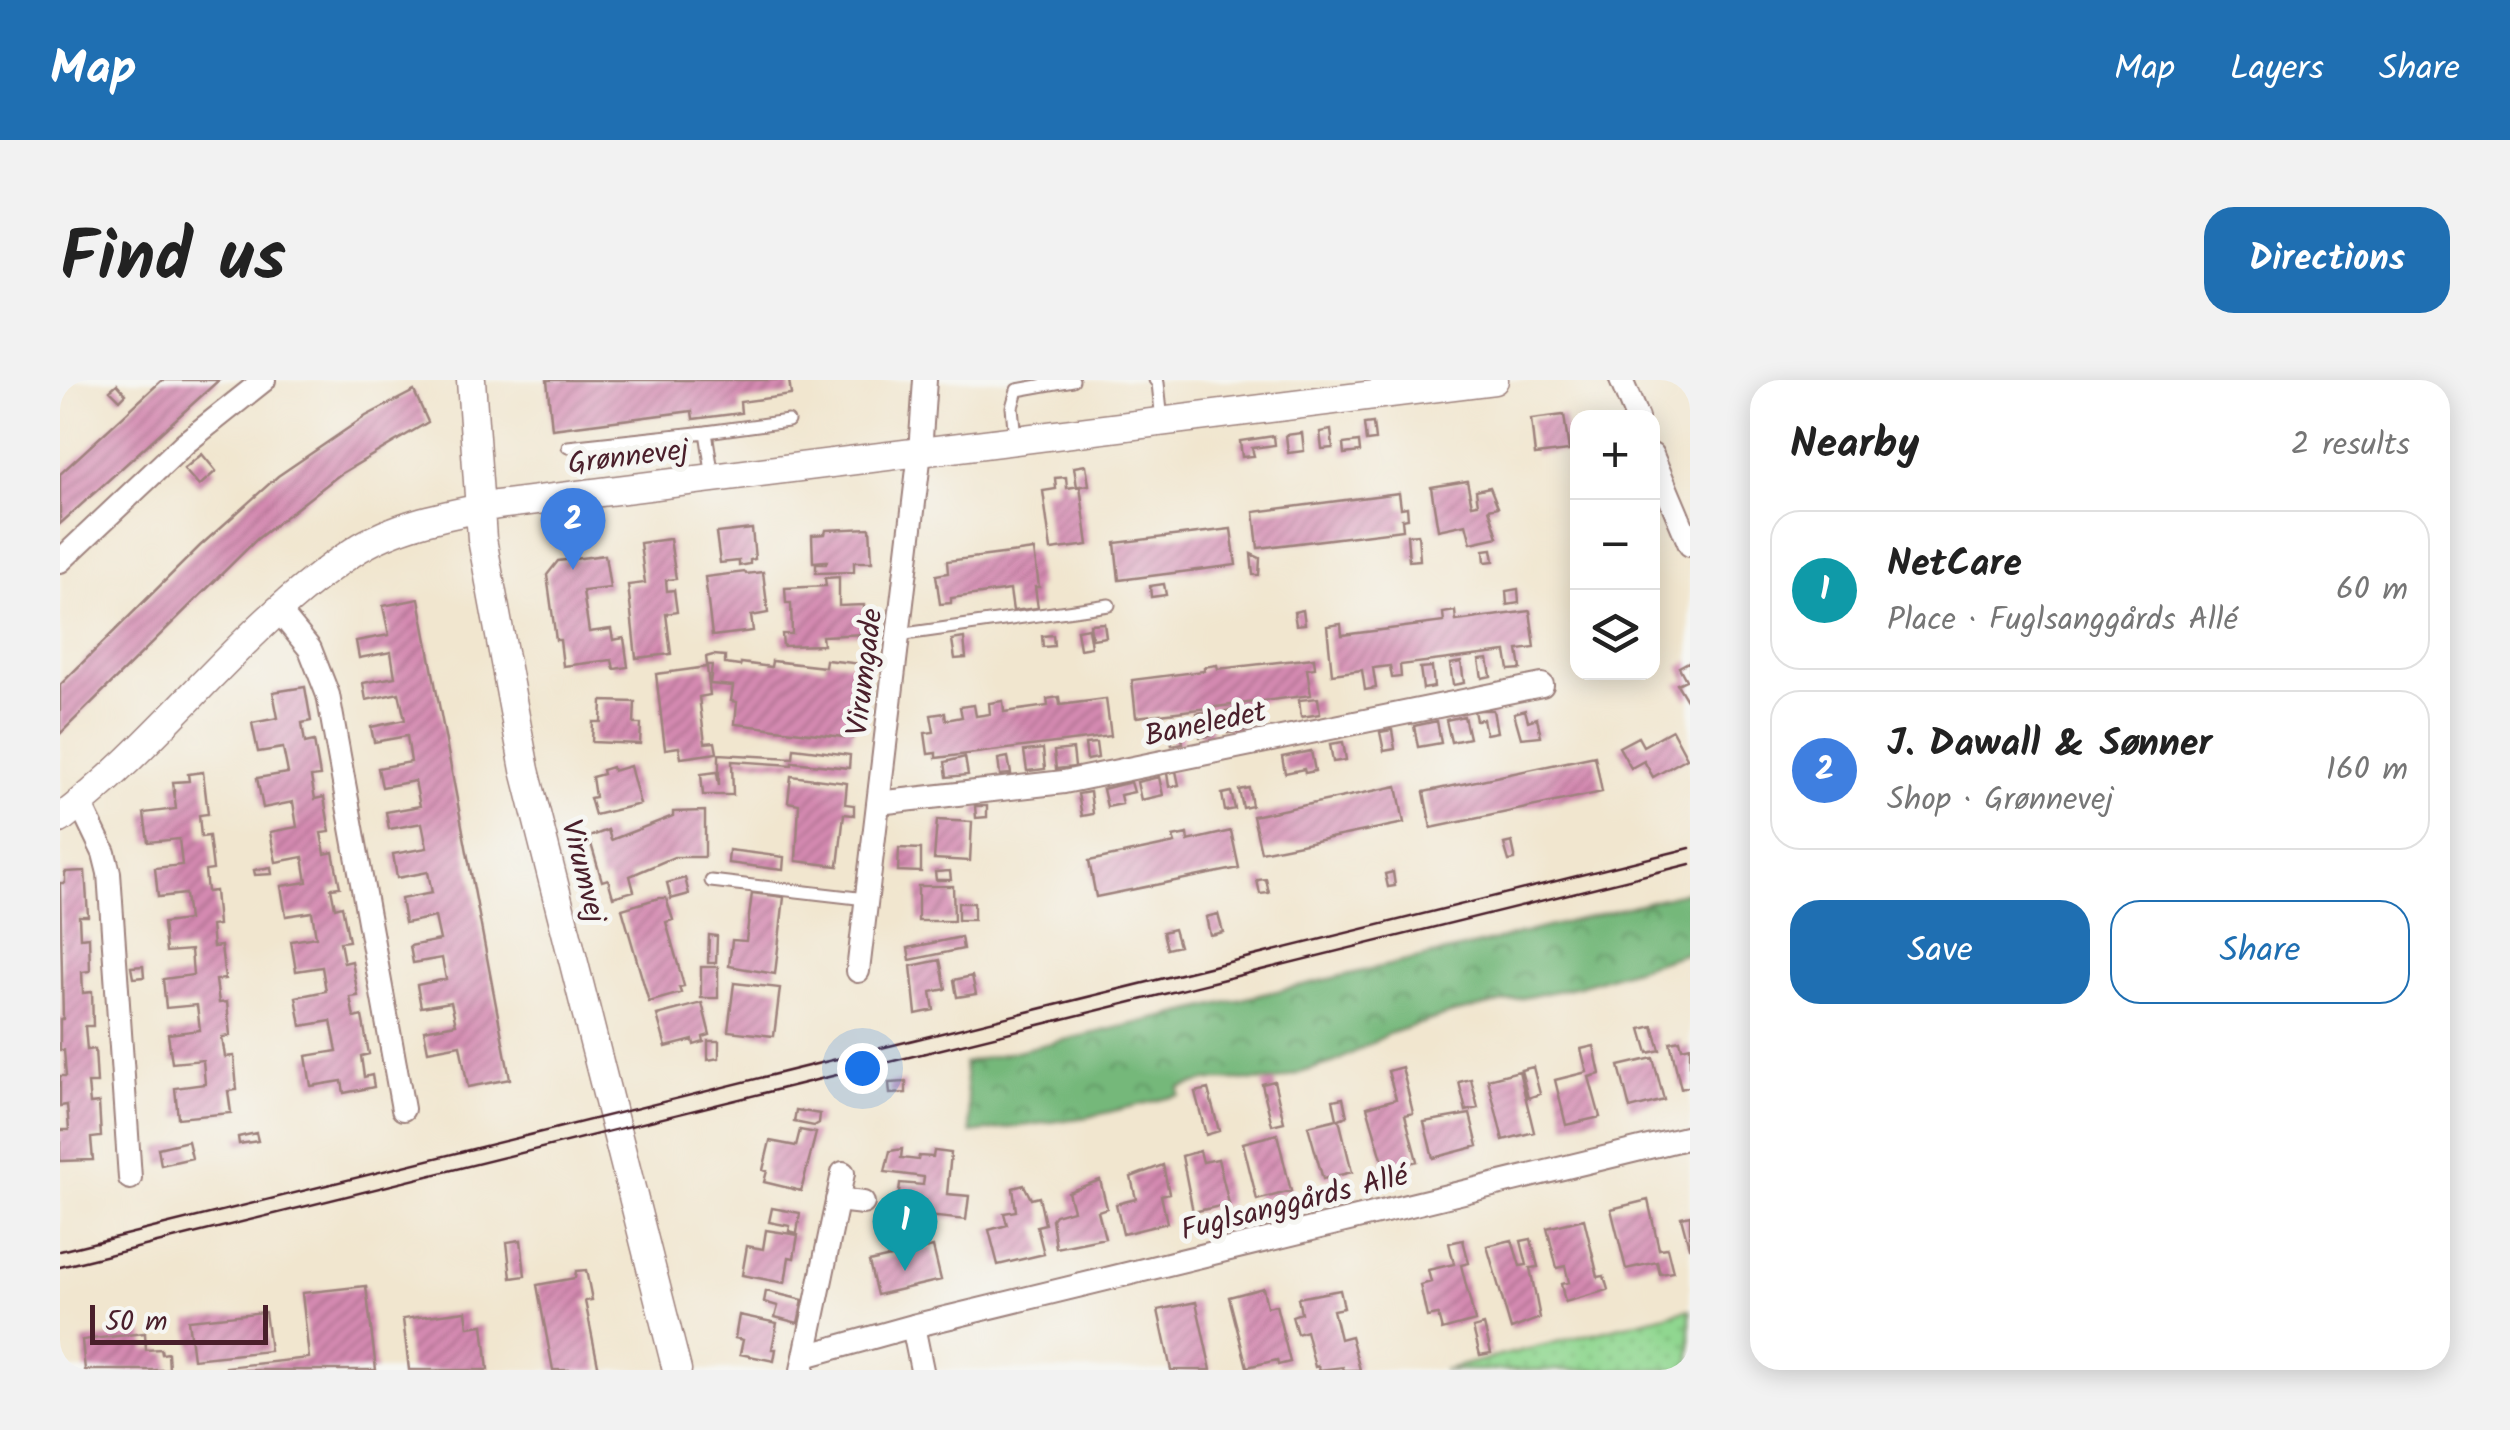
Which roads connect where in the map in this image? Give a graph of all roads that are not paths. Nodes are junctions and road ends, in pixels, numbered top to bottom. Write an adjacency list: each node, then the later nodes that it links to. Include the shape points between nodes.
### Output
1 (264, 380): 19 (street, via 185,443)
2 (471, 380): 17 (street, Virumvej)
3 (925, 380): 14 (street, Virumgade)
4 (1073, 380): 12 (lane, via 1017,390)
5 (1155, 380): 9 (lane)
6 (1494, 380): 9 (street, Grønnevej)
7 (1621, 380): 8 (street)
8 (1634, 410)
9 (1162, 421): 12 (street, Grønnevej)
10 (788, 422): 11 (lane)
11 (706, 432): 13 (lane); 16 (lane)
12 (1015, 440): 14 (street, Grønnevej)
13 (568, 447)
14 (920, 452): 16 (street, Grønnevej); 22 (street, Virumgade)
15 (1660, 474): 18 (street)
16 (713, 478): 17 (street, Grønnevej)
17 (478, 508): 21 (street, Grønnevej, via 428,519 356,550); 37 (street, Virumvej, via 526,770)
18 (1690, 544)
19 (60, 562)
20 (1109, 606): 22 (lane)
21 (279, 611): 25 (street, Grønnevej); 29 (street, via 310,649 328,695)
22 (898, 635): 24 (street, Virumgade)
23 (1542, 685): 24 (street, Baneledet, via 1064,782)
24 (878, 803): 27 (street, Virumgade)
25 (70, 811): 32 (street, via 109,872)
26 (711, 881): 27 (lane)
27 (866, 898): 28 (street, Virumgade)
28 (858, 970)
29 (403, 1109)
30 (1690, 1137): 35 (street, Fuglsanggårds Allé)
31 (843, 1173): 33 (street)
32 (130, 1178)
33 (837, 1200): 34 (street); 36 (street)
34 (864, 1203)
35 (913, 1326): 36 (street, Fuglsanggårds Allé); 38 (street)
36 (804, 1363)
37 (676, 1370)
38 (922, 1370)

